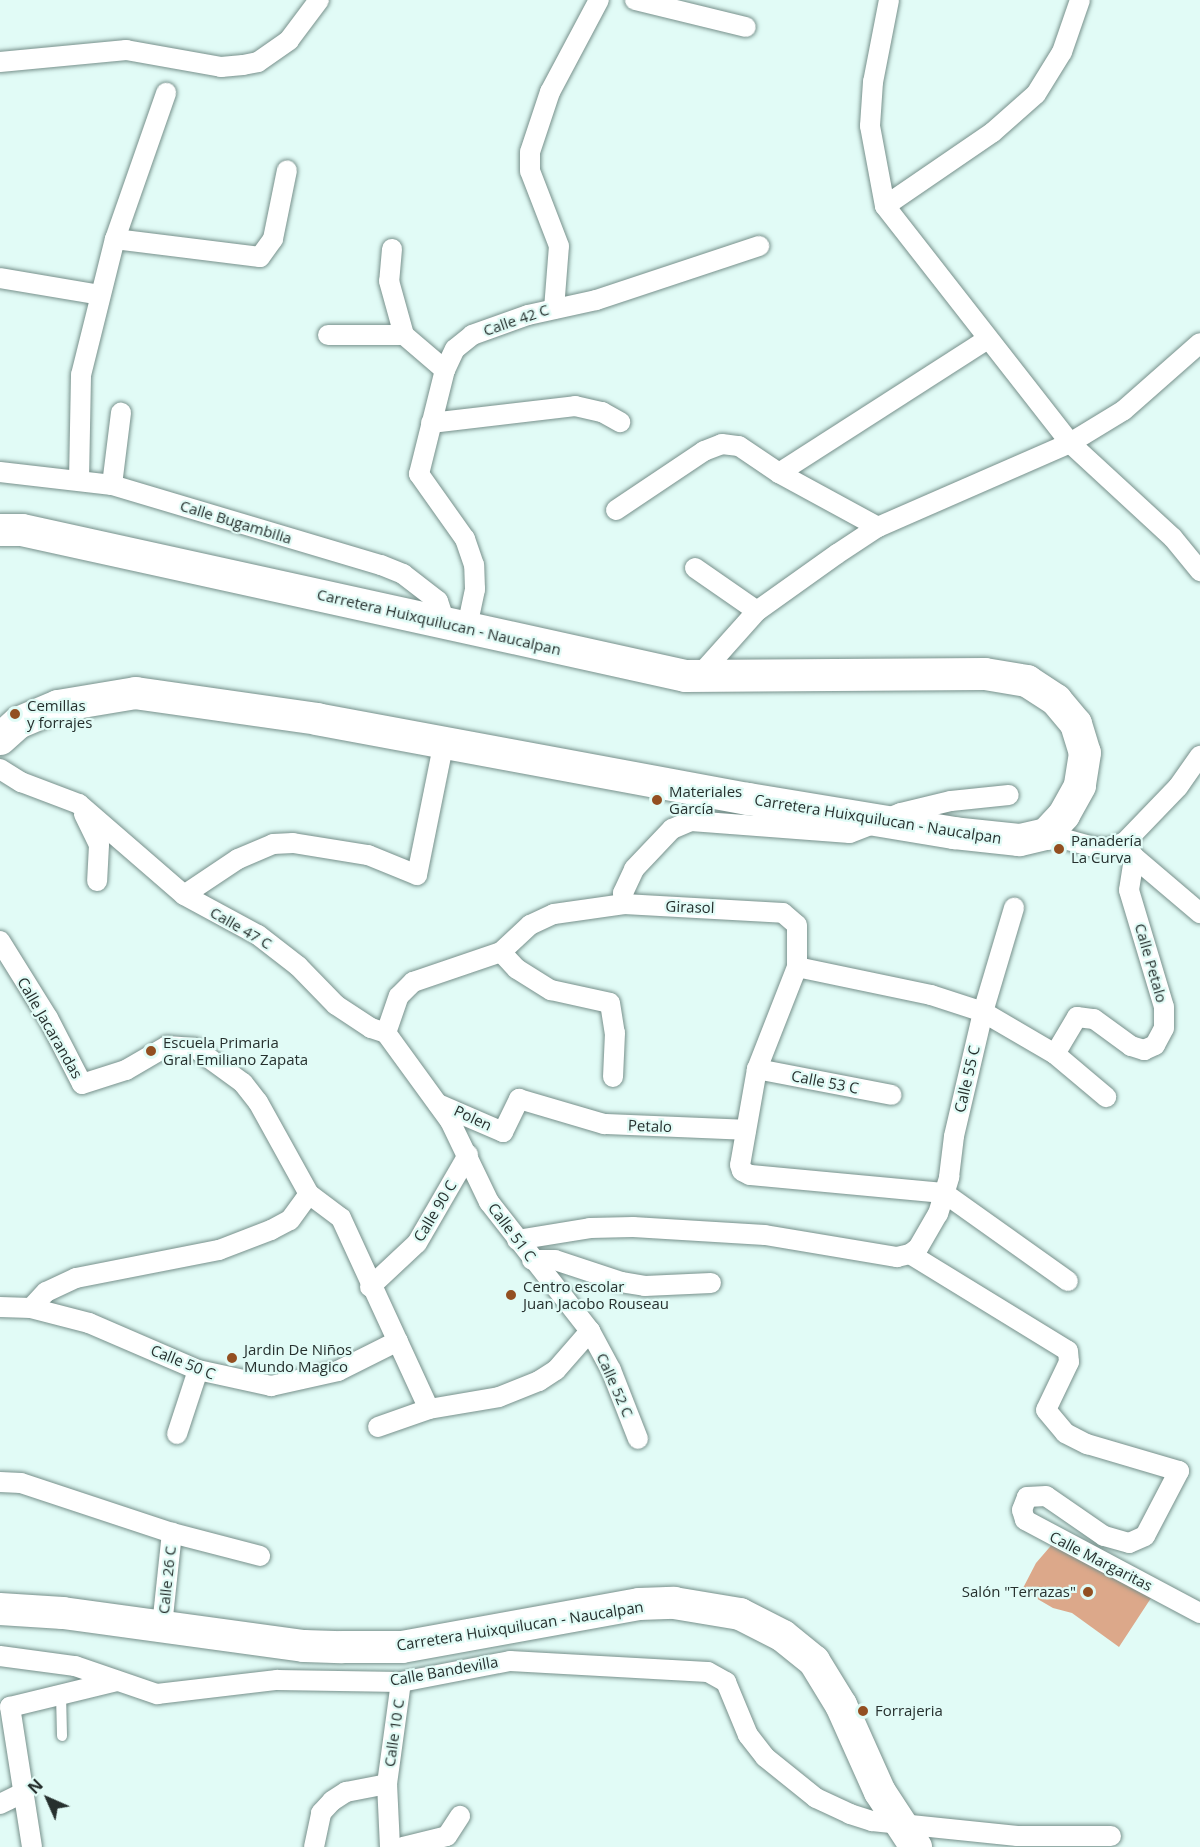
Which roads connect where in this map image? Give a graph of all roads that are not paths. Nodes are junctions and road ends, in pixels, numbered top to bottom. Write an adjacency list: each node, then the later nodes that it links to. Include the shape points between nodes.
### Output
1 (319, 0): 7 (street, via 289,40 258,62 243,65 221,67 126,50)
2 (599, 0): 16 (street, Calle 42 C, via 550,92 530,152 530,171 559,246)
3 (635, 0): 6 (street)
4 (890, 0): 10 (street, via 873,82 870,126)
5 (1080, 0): 10 (street, via 1062,52 1035,94 993,132)
6 (746, 27)
7 (0, 62)
8 (166, 93): 11 (street)
9 (287, 170): 11 (street, via 273,239 260,257)
10 (885, 206): 19 (street)
11 (116, 239): 15 (street)
12 (759, 246): 16 (street, via 596,300)
13 (392, 249): 18 (street, via 389,280)
14 (0, 278): 15 (street)
15 (100, 295): 28 (street, via 81,375)
16 (554, 309): 21 (street, Calle 42 C, via 472,335 455,349)
17 (328, 335): 18 (street)
18 (404, 335): 21 (street)
19 (988, 339): 25 (street); 27 (street)
20 (1200, 343): 25 (street, via 1124,410)
21 (445, 370): 24 (street, Calle 42 C)
22 (121, 413): 29 (street)
23 (620, 422): 24 (street, via 602,412 575,406)
24 (431, 423): 36 (street, Calle 42 C, via 419,474 465,539 474,566 475,590)
25 (1070, 443): 31 (street); 34 (street, via 1173,538)
26 (0, 472): 28 (street, Calle Bugambilia)
27 (779, 473): 30 (street, via 739,446 722,444 704,451); 31 (street)
28 (79, 480): 29 (street, Calle Bugambilia)
29 (112, 485): 36 (street, Calle Bugambilia, via 403,574 438,601)
30 (616, 510)
31 (878, 527): 35 (street)
32 (0, 530): 36 (main road, Carretera Huixquilucan - Naucalpan, via 22,530)
33 (695, 568): 35 (street)
34 (1200, 571)
35 (758, 611): 37 (street)
36 (456, 624): 37 (main road, Carretera Huixquilucan - Naucalpan, via 625,665)
37 (698, 677): 45 (main road, Carretera Huixquilucan - Naucalpan, via 985,674 1027,681 1056,700 1076,724 1085,753 1080,786 1064,815)
38 (0, 739): 39 (main road, Carretera Huixquilucan - Naucalpan, via 18,723 57,706 136,693)
39 (444, 741): 44 (main road, Carretera Huixquilucan - Naucalpan); 48 (street, via 417,875 368,855 293,843 273,844 238,859)
40 (1200, 756): 46 (street)
41 (0, 769): 43 (street, Calle 47 C, via 21,782)
42 (1010, 795): 44 (street, via 951,801)
43 (79, 804): 47 (street, via 99,845); 48 (street, Calle 47 C)
44 (876, 820): 45 (main road, Carretera Huixquilucan - Naucalpan, via 998,839 1019,840); 49 (street, via 850,833 691,820 672,829 634,869 626,883)
45 (1046, 834): 46 (street, via 1094,848)
46 (1130, 849): 51 (street); 57 (street, Calle Petalo, via 1129,890 1164,1007 1164,1028 1155,1045 1144,1050 1131,1046 1094,1019 1077,1017)
47 (97, 881)
48 (184, 895): 56 (street, Calle 47 C, via 258,935 298,966 336,1005 371,1028)
49 (624, 904): 53 (street, Girasol, via 594,905 540,918); 54 (street, Girasol, via 783,913 797,925)
50 (1014, 908): 55 (street, Calle 55 C)
51 (1200, 913)
52 (0, 941): 67 (street, Calle Jacarandas, via 52,1025 82,1084 126,1070 167,1046 201,1051 243,1083 277,1131)
53 (501, 952): 56 (street, via 414,982 399,996); 59 (street, via 517,969 550,990 610,1003 615,1033)
54 (797, 967): 55 (street, via 931,995); 58 (street, Girasol)
55 (983, 1012): 57 (street); 66 (street, Calle 55 C)
56 (387, 1033): 62 (street, Calle 47 C)
57 (1055, 1054): 61 (street)
58 (757, 1069): 60 (street, Calle 53 C); 64 (street, Girasol)
59 (613, 1077)
60 (892, 1095)
61 (1106, 1097)
62 (438, 1104): 63 (street, Polen, via 503,1132 519,1099); 65 (street, Calle 47 C)
63 (556, 1112): 64 (street, Petalo, via 604,1124)
64 (746, 1130): 66 (street, Girasol, via 742,1171 750,1175)
65 (468, 1155): 68 (street, Calle 51 C, via 484,1193); 73 (street, Calle 90 C, via 417,1243)
66 (944, 1193): 69 (street, Calle 55 C, via 938,1214); 71 (street)
67 (309, 1194): 73 (street, via 342,1218); 75 (street, via 290,1220 271,1230 219,1250 76,1278 46,1292)
68 (517, 1240): 69 (street, via 590,1228 633,1227 765,1235 897,1257); 70 (street, Calle 51 C)
69 (914, 1251): 87 (street, Calle Margaritas, via 1065,1347 1069,1362 1046,1410 1065,1433 1087,1444 1179,1471 1145,1536 1129,1543 1104,1536 1046,1496 1027,1497 1022,1510 1030,1524)
70 (532, 1260): 72 (street, via 555,1260 645,1286); 76 (street, Calle 51 C)
71 (1068, 1281)
72 (711, 1282)
73 (370, 1287): 77 (street)
74 (0, 1307): 75 (street, Calle 50 C)
75 (31, 1308): 78 (street, Calle 50 C, via 116,1333)
76 (590, 1331): 79 (street, via 556,1370 540,1381 499,1397); 82 (street, Calle 52 C, via 611,1370)
77 (398, 1341): 78 (street, Calle 50 C, via 338,1371 289,1384 251,1384); 79 (street)
78 (198, 1370): 81 (street)
79 (429, 1409): 80 (street)
80 (378, 1427)
81 (177, 1434)
82 (638, 1439)
83 (0, 1482): 84 (street, via 21,1483)
84 (172, 1533): 85 (street); 88 (street, Calle 26 C)
85 (260, 1556)
86 (0, 1609): 88 (main road, Carretera Huixquilucan - Naucalpan)
87 (1200, 1613)
88 (162, 1626): 98 (main road, Carretera Huixquilucan - Naucalpan, via 304,1646 402,1647 639,1604 674,1603 740,1614 783,1636 814,1661 841,1705)
89 (0, 1656): 90 (street, Calle Bandevilla, via 45,1660)
90 (120, 1681): 91 (street, Calle Bandevilla, via 158,1694 277,1680); 92 (street)
91 (401, 1682): 94 (street, Calle 10 C); 98 (street, Calle Bandevilla, via 510,1661 716,1674 726,1682 748,1735 776,1768 816,1798)
92 (61, 1694): 93 (lane); 95 (street, via 9,1709)
93 (62, 1737)
94 (387, 1784): 101 (street, Calle 10 C, via 346,1792 332,1801 321,1813); 102 (street, Calle 10 C)
95 (25, 1792): 96 (street); 100 (street)
96 (0, 1804)
97 (460, 1816): 103 (street, via 447,1836)
98 (907, 1835): 99 (street, Calle Bandevilla)
99 (1111, 1836)
100 (32, 1847)
101 (314, 1847)
102 (390, 1847)
103 (403, 1847)

